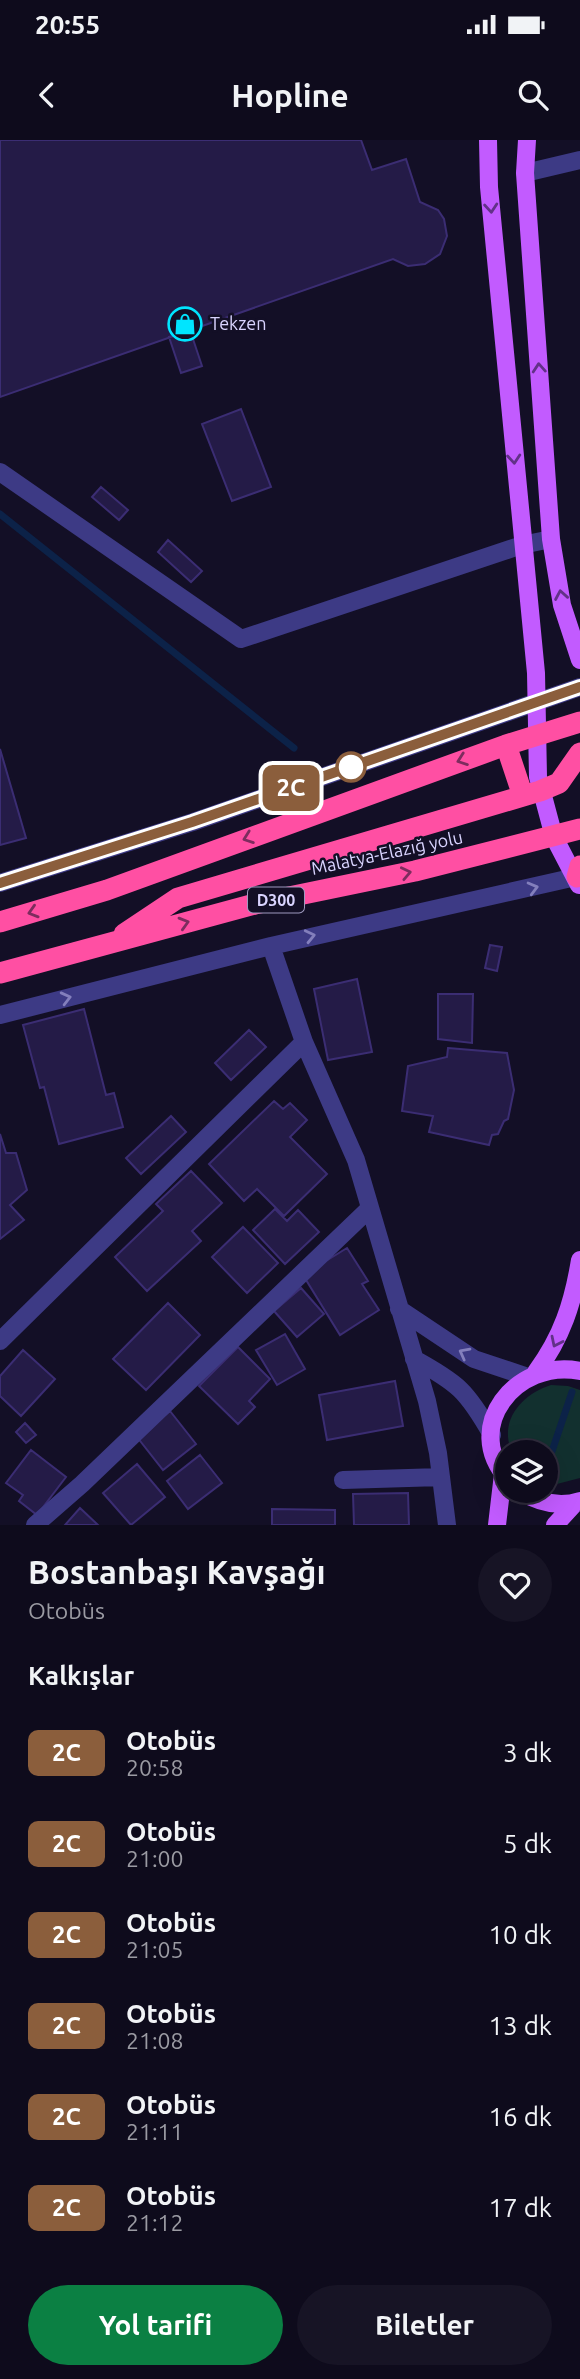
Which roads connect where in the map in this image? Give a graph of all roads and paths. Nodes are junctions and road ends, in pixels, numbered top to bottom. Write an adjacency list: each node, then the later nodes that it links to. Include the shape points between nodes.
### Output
1 (488, 140): 7 (main road, one-way to 7)
2 (527, 140): 4 (main road)
3 (580, 160): 4 (street)
4 (525, 173): 6 (main road, one-way to 4)
5 (0, 472): 7 (street, via 241,639)
6 (551, 539): 7 (street); 8 (main road, one-way to 6, via 562,605)
7 (522, 545): 10 (main road)
8 (580, 660)
9 (580, 687): 10 (street)
10 (538, 702): 12 (main road); 19 (street)
11 (580, 722): 12 (highway)
12 (535, 735): 13 (highway); 15 (main road)
13 (506, 745): 15 (highway); 20 (highway, one-way to 20, via 107,890)
14 (580, 753): 15 (highway, via 559,783)
15 (532, 794): 17 (main road); 21 (highway, via 178,898)
16 (580, 829): 17 (highway, Malatya-Elazığ yolu / D300)
17 (554, 837): 18 (main road); 21 (highway, Malatya-Elazığ yolu / D300, one-way to 17, via 255,904)
18 (579, 876): 22 (street, one-way to 18)
19 (0, 883)
20 (0, 922)
21 (108, 945): 23 (highway, Malatya-Elazığ yolu / D300)
22 (271, 946): 24 (street, one-way to 22); 25 (street)
23 (0, 973)
24 (0, 1015)
25 (304, 1042): 26 (street, via 356,1160); 29 (street)
26 (370, 1208): 28 (street); 40 (street)
27 (580, 1260): 32 (main road, one-way to 32, via 573,1302 559,1339)
28 (399, 1309): 30 (street); 32 (street, one-way to 28, via 464,1353)
29 (0, 1341)
30 (414, 1359): 33 (street, via 463,1389); 35 (street)
31 (580, 1371): 32 (main road, via 551,1368)
32 (532, 1375): 33 (main road, via 502,1401)
33 (492, 1435): 34 (main road)
34 (495, 1457)
35 (442, 1477): 36 (street); 41 (street)
36 (343, 1480)
37 (578, 1502): 39 (main road); 43 (main road)
38 (501, 1503): 42 (main road)
39 (547, 1503)
40 (35, 1525)
41 (447, 1525)
42 (497, 1525)
43 (555, 1525)

